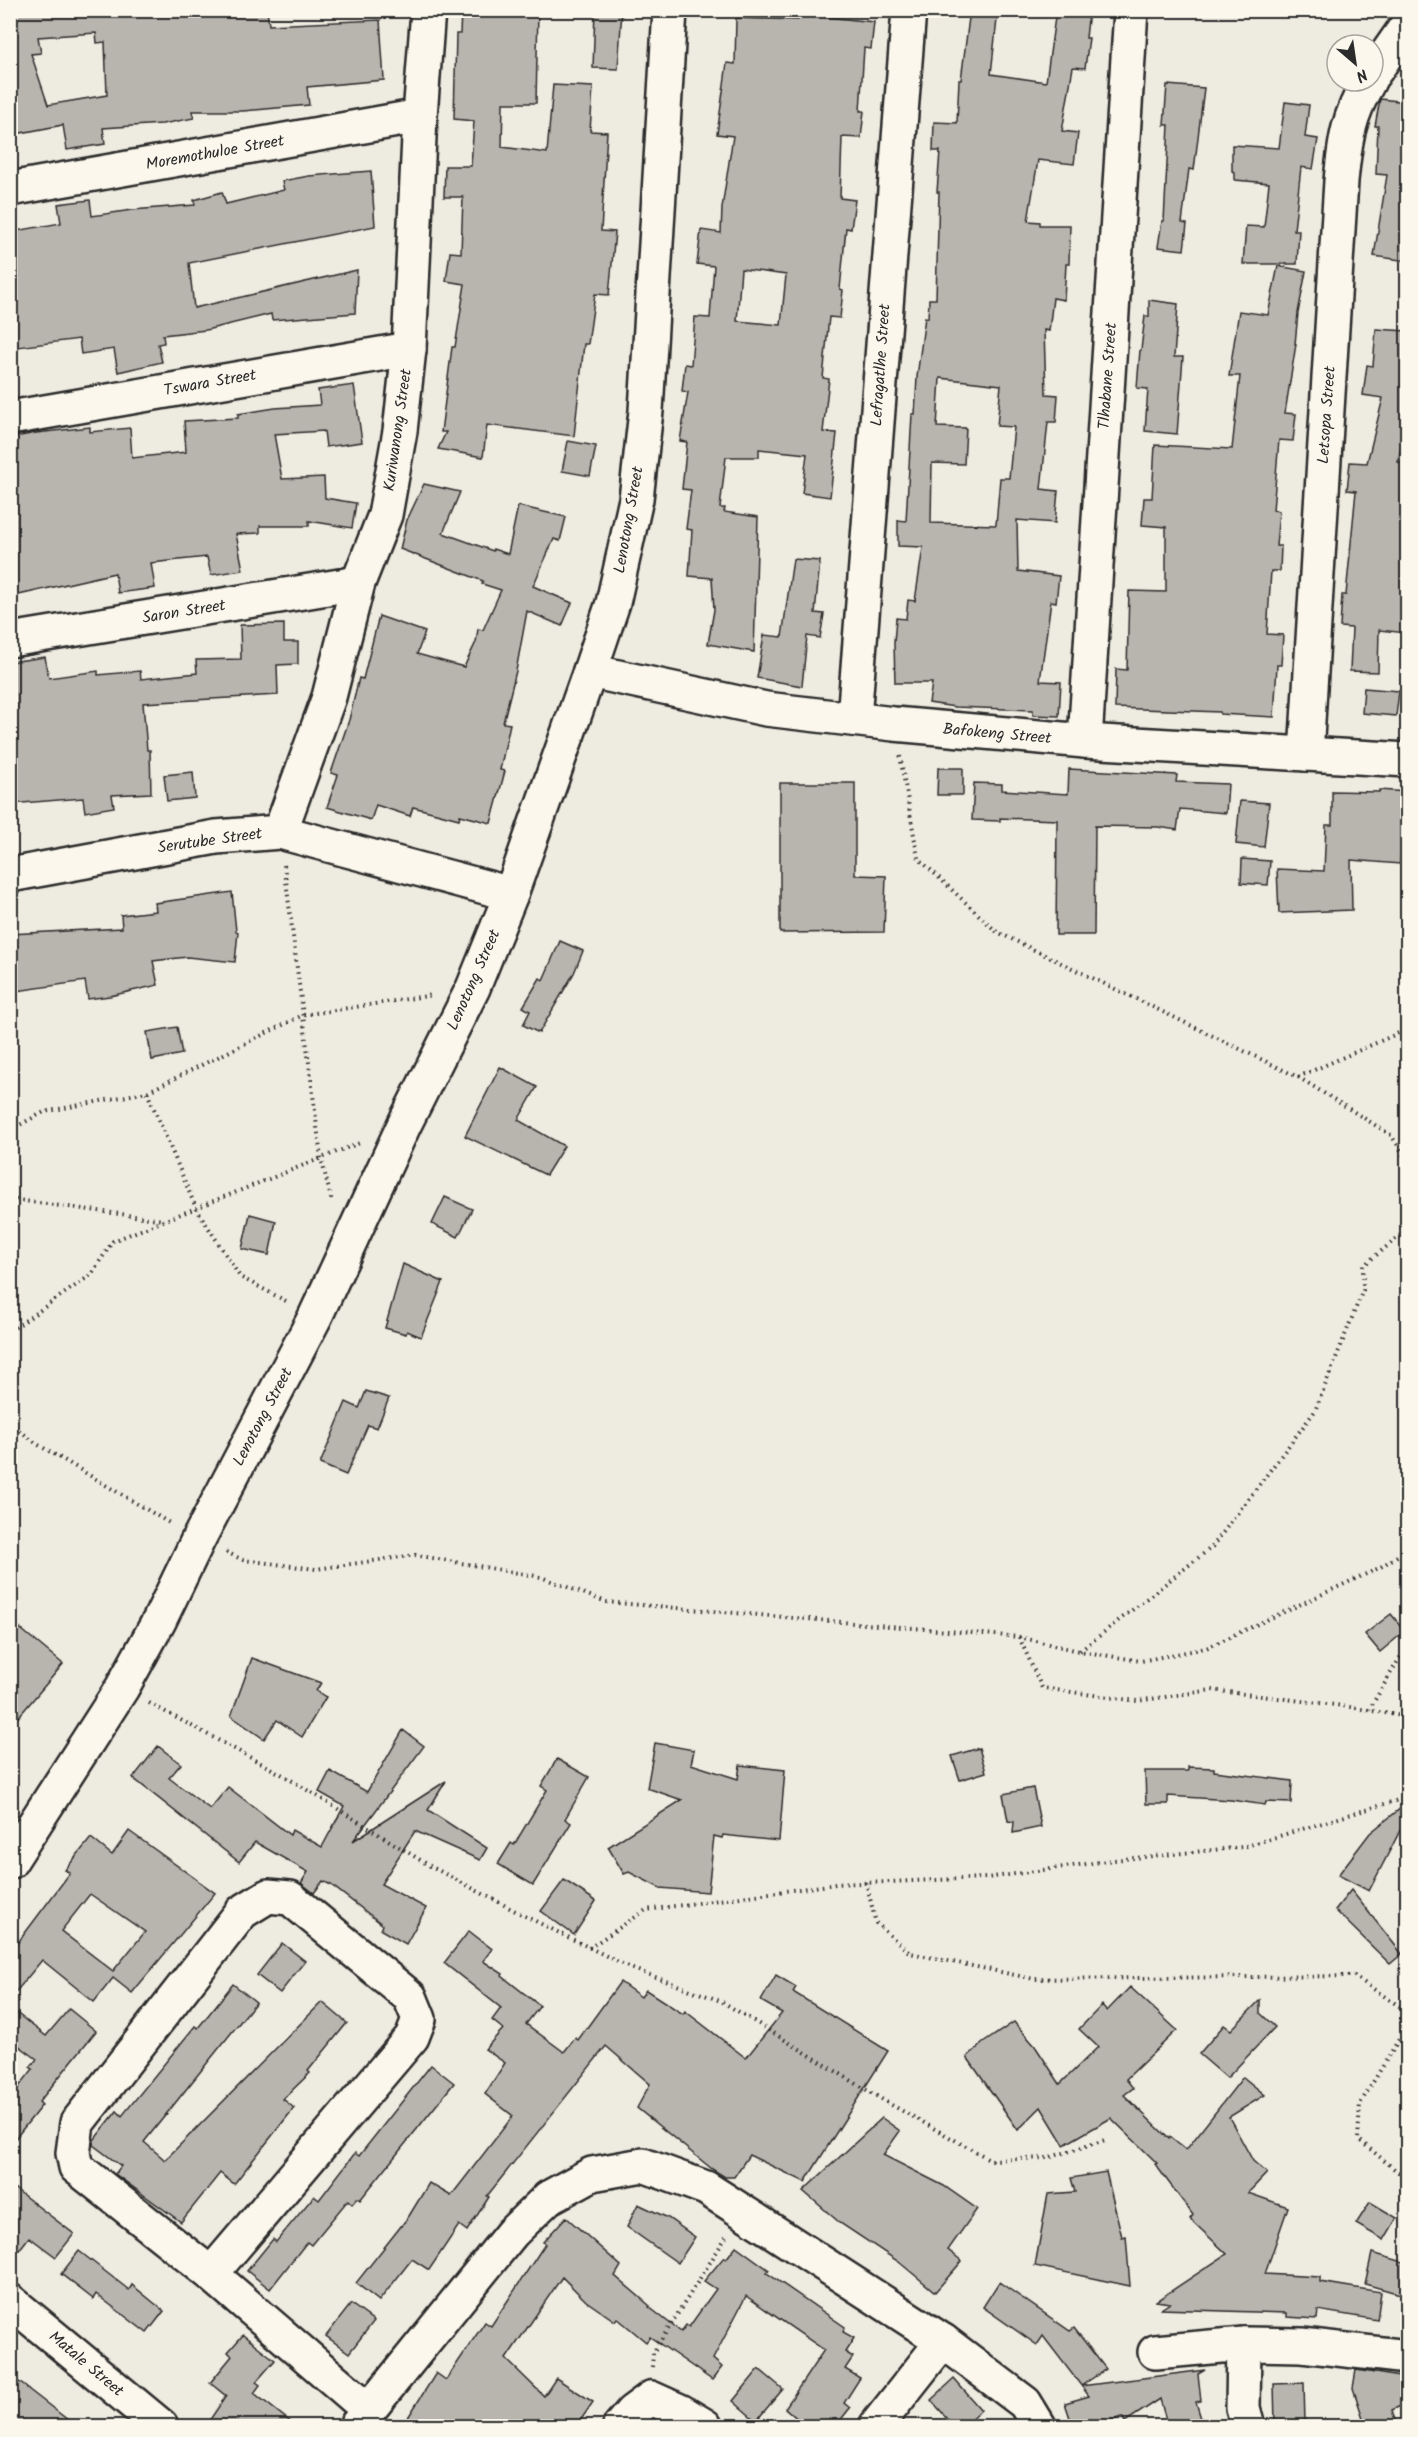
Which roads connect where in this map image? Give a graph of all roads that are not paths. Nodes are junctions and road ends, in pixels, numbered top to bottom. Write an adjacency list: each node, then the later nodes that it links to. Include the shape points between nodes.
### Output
1 (428, 10): 8 (street, Kuriwanong Street)
2 (670, 10): 14 (street, Lenotong Street, via 646,411 636,499 613,603)
3 (909, 10): 15 (street, Lefragatlhe Street)
4 (1131, 10): 16 (street, Tlhabane Street)
5 (1407, 24): 6 (street)
6 (1385, 56)
7 (1362, 93): 17 (street, Letsopa Street, via 1346,134 1341,181)
8 (420, 116): 9 (street, Moremothuloe Street); 10 (street, Kuriwanong Street)
9 (10, 189)
10 (409, 349): 11 (street, Tswara Street); 12 (street, Kuriwanong Street, via 385,515)
11 (10, 418)
12 (358, 583): 13 (street, Saron Street); 19 (street, Kuriwanong Street, via 329,697)
13 (10, 640)
14 (590, 671): 15 (street, Bafokeng Street, via 766,709); 21 (street, Lenotong Street)
15 (854, 719): 16 (street, Bafokeng Street)
16 (1085, 741): 17 (street, Bafokeng Street)
17 (1306, 754): 18 (street, Bafokeng Street)
18 (1407, 760)
19 (280, 832): 20 (street, Serutube Street, via 216,837); 21 (street, Serutube Street)
20 (10, 875)
21 (511, 894): 22 (street, Lenotong Street, via 472,988 315,1317 159,1621 122,1688)
22 (10, 1862)
23 (211, 2274): 23 (street, via 76,2167 73,2153 77,2123 242,1912 268,1896 290,1898 410,1996 419,2019 412,2037); 29 (street)
24 (10, 2301): 30 (street, Matale Street)
25 (943, 2341): 29 (street, via 706,2188 643,2165 592,2174 548,2198 512,2233); 33 (street); 34 (street, via 1025,2403)
26 (1244, 2344): 27 (street); 28 (street, via 1302,2345); 35 (street, via 1243,2408)
27 (1155, 2352)
28 (1407, 2357)
29 (363, 2418)
30 (161, 2427)
31 (620, 2427): 32 (street, via 651,2397)
32 (705, 2427)
33 (876, 2427)
34 (1039, 2427)
35 (1248, 2427)

